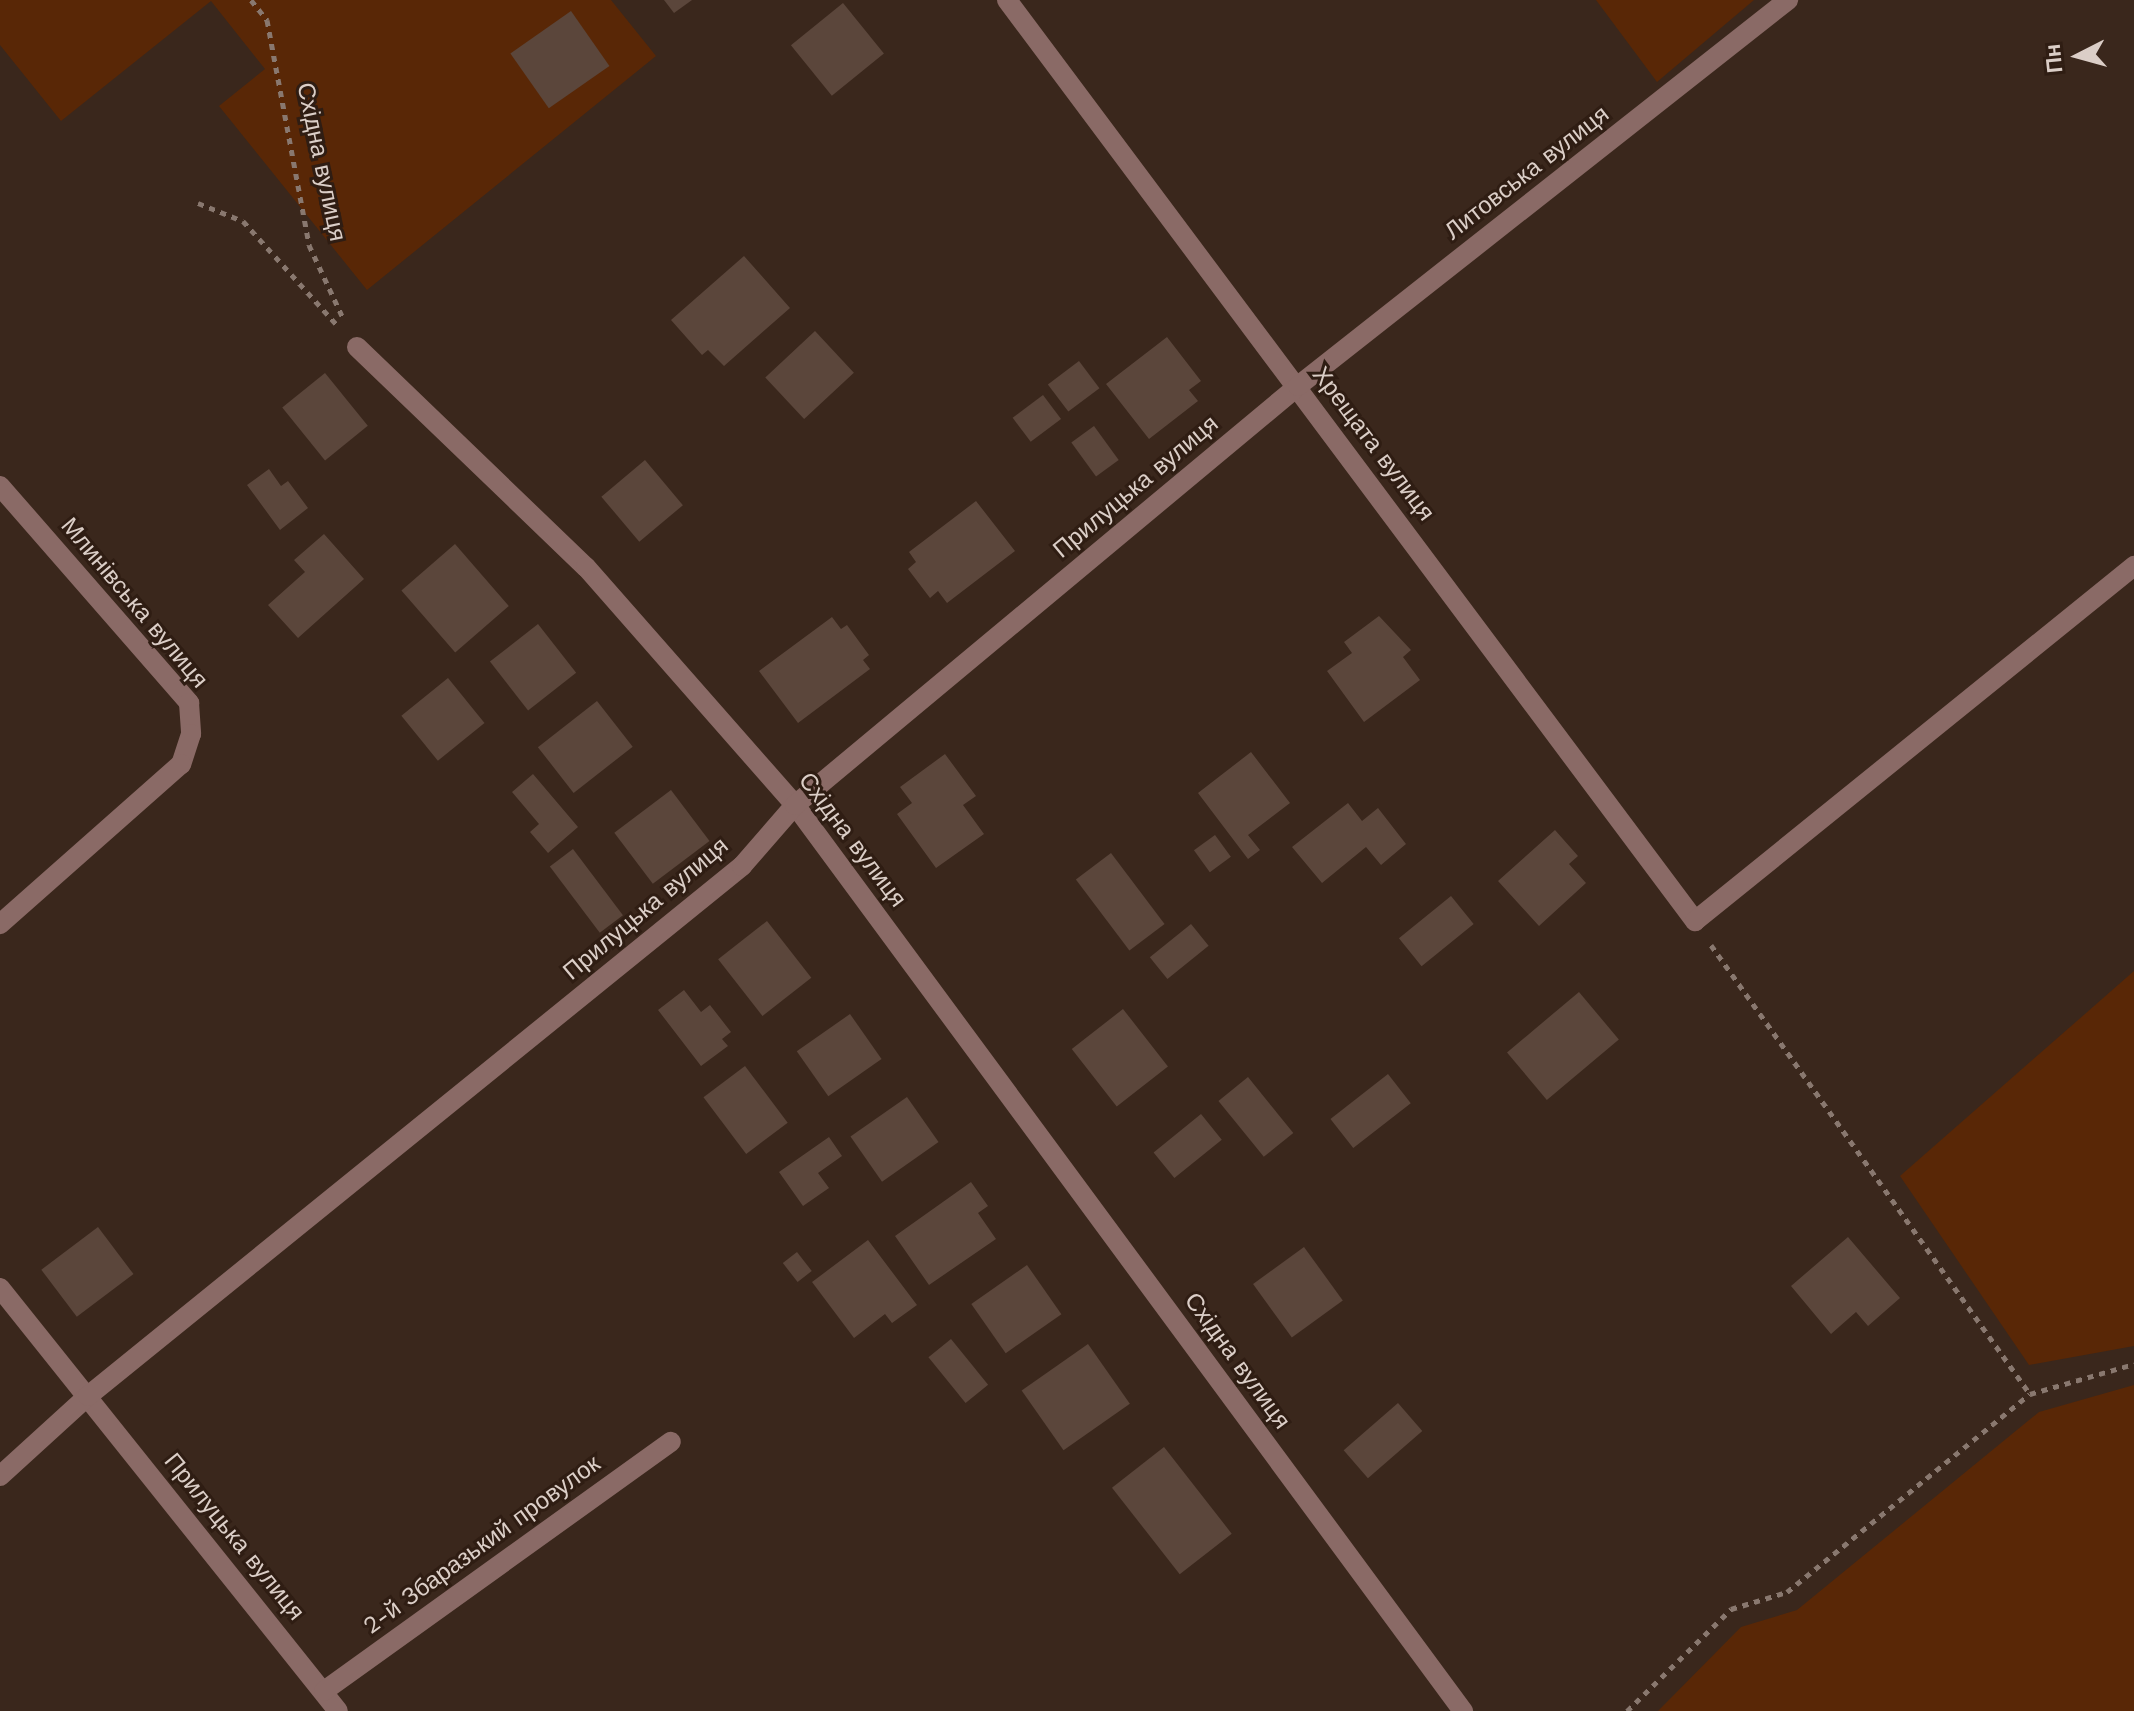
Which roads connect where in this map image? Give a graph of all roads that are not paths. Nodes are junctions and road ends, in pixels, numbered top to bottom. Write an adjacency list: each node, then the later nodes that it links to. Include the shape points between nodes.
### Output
1 (1007, 0): 4 (street, Хрещата вулиця)
2 (1788, 0): 4 (street, Литовська вулиця)
3 (357, 347): 7 (street, Східна вулиця, via 586,567)
4 (1298, 386): 6 (street, Хрещата вулиця, via 1695,921); 7 (street, Прилуцька вулиця)
5 (0, 486): 8 (street, Млинівська вулиця, via 189,703 191,734 181,764)
6 (2134, 566)
7 (795, 805): 10 (street, Прилуцька вулиця, via 742,866); 15 (street, Східна вулиця)
8 (0, 924)
9 (0, 1288): 10 (street, Прилуцька вулиця)
10 (88, 1396): 12 (street, Прилуцька вулиця); 13 (street, Прилуцька вулиця)
11 (671, 1442): 13 (street, 2-й Збаразький провулок)
12 (0, 1476)
13 (324, 1691): 14 (street, Прилуцька вулиця)
14 (338, 1711)
15 (1463, 1711)

